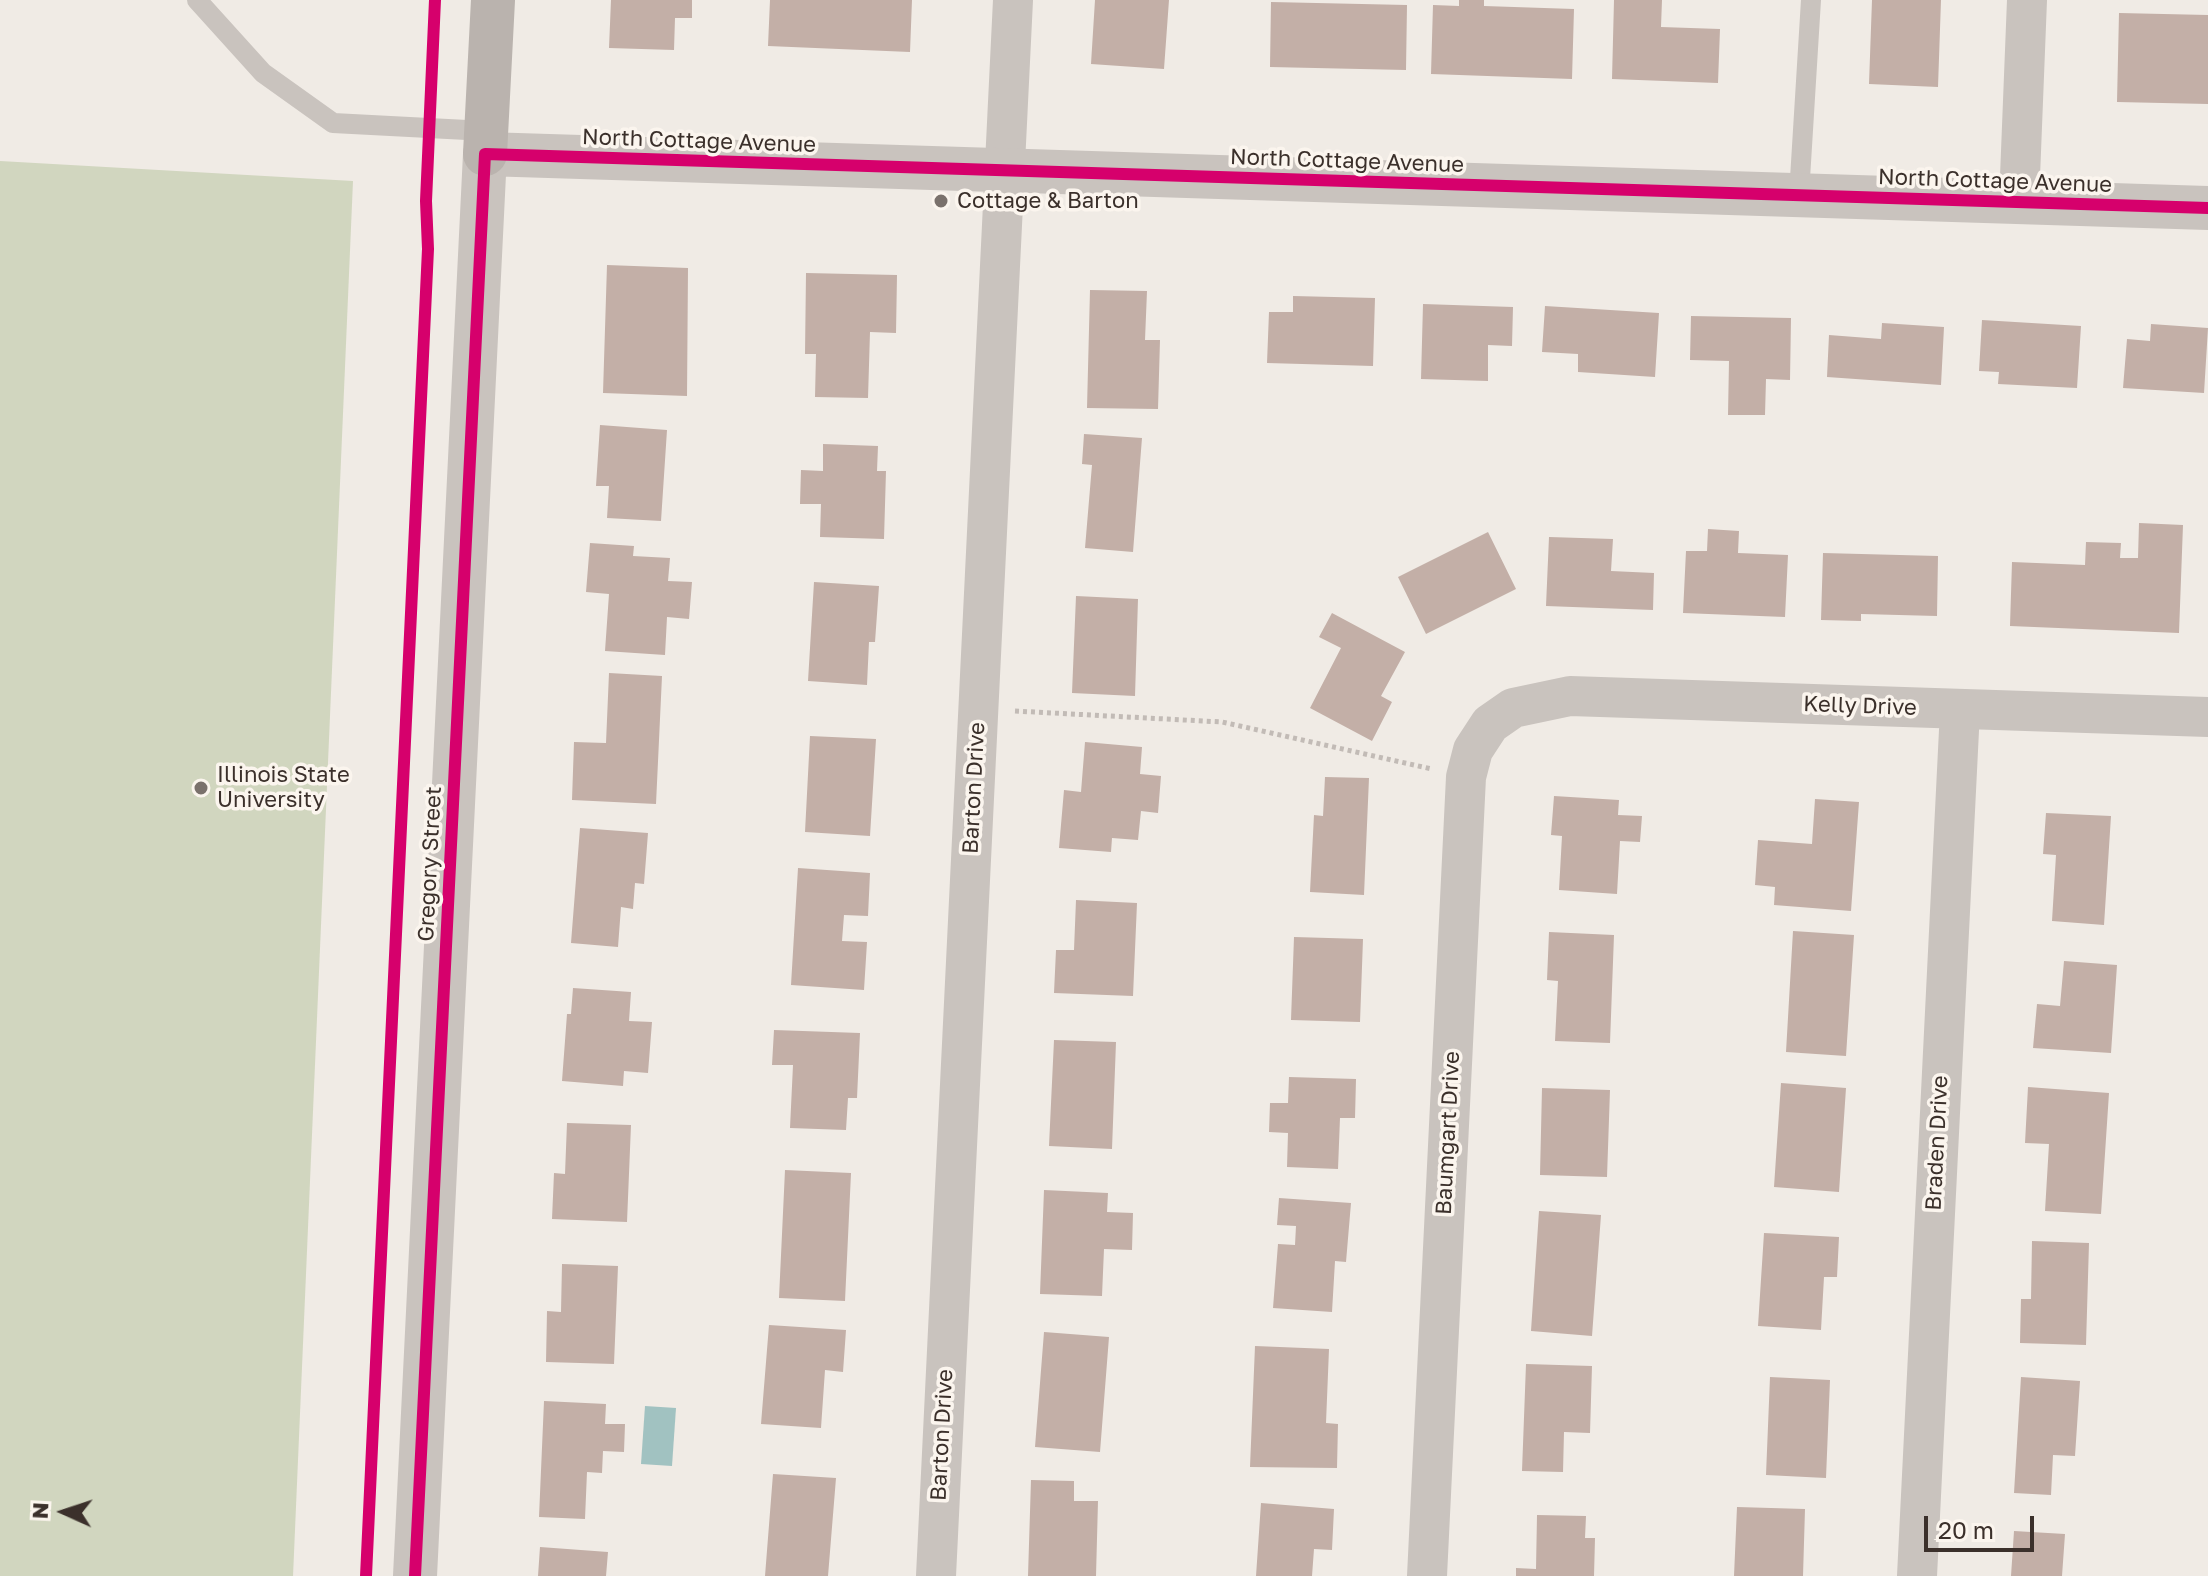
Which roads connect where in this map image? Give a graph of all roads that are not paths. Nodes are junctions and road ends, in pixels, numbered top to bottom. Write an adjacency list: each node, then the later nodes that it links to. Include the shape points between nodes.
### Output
1 (197, 0): 6 (lane, via 263,73 333,123)
2 (493, 0): 6 (main road, Gregory Street)
3 (1013, 0): 7 (street, Barton Drive)
4 (1811, 0): 8 (lane)
5 (2027, 0): 9 (street)
6 (486, 142): 7 (street, North Cottage Avenue); 14 (street, Gregory Street)
7 (1005, 170): 8 (street, North Cottage Avenue); 15 (street, Barton Drive)
8 (1799, 195): 9 (street, North Cottage Avenue)
9 (2019, 202): 10 (street, North Cottage Avenue)
10 (2208, 208)
11 (1513, 708): 12 (street, Kelly Drive, via 1570,696); 16 (street, Baumgart Drive, via 1490,724 1473,750 1466,777)
12 (1960, 710): 13 (street, Kelly Drive); 17 (street, Braden Drive)
13 (2208, 717)
14 (415, 1576)
15 (936, 1576)
16 (1427, 1576)
17 (1917, 1576)

